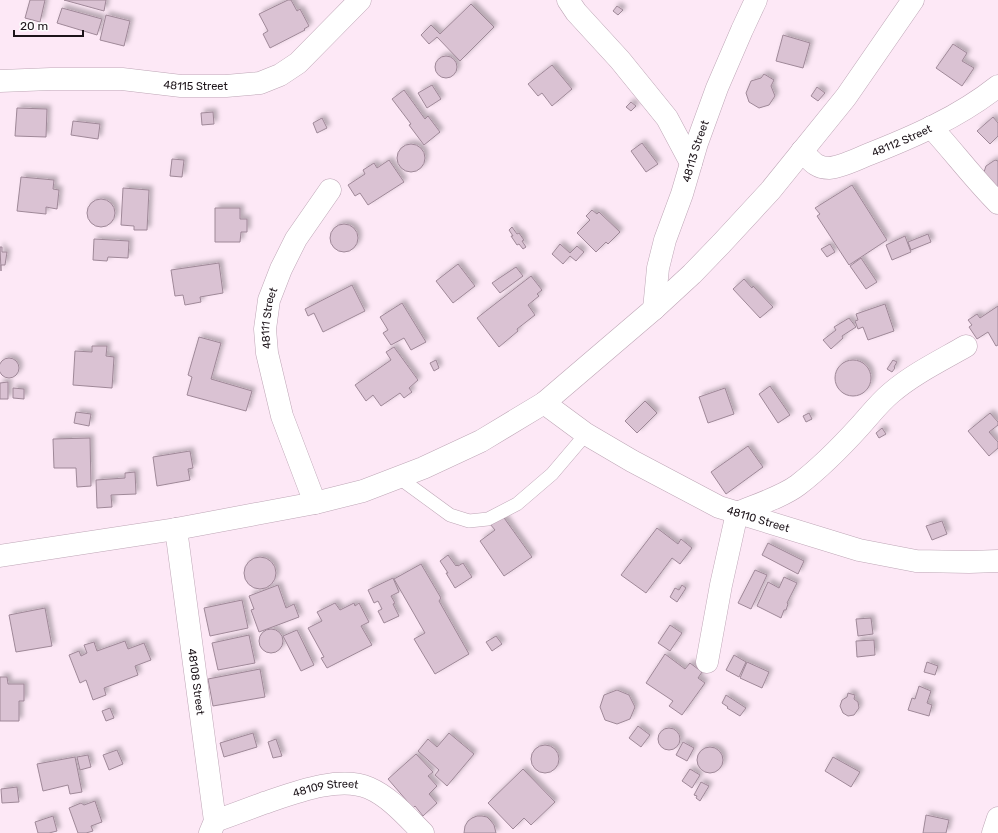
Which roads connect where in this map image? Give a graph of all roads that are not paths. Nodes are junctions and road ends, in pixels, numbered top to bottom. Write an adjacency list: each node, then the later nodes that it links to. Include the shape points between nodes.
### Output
1 (360, 0): 5 (street, 48115 Street, via 298,63 280,75 260,83 181,86 122,79)
2 (568, 0): 9 (street, via 667,118)
3 (756, 0): 9 (street, 48113 Street, via 717,88)
4 (913, 0): 8 (street, via 846,97)
5 (0, 81)
6 (998, 86): 7 (street, 48112 Street, via 956,115)
7 (932, 127): 8 (street, 48112 Street, via 885,148 829,168 816,166); 11 (street)
8 (802, 151): 12 (street, via 770,191 721,244)
9 (691, 163): 12 (street, 48113 Street, via 665,240 658,268)
10 (330, 190): 17 (street, 48111 Street, via 296,239 281,269 269,300 264,329 266,353 282,416)
11 (998, 203)
12 (654, 309): 14 (street)
13 (966, 346): 18 (street, via 906,381 879,404 828,459 797,486)
14 (544, 403): 15 (street, 48110 Street); 16 (street, via 481,441)
15 (586, 434): 16 (lane, via 552,474 517,504 488,519 469,521 450,515); 18 (street, 48110 Street, via 705,500)
16 (398, 477): 17 (street, via 363,491)
17 (315, 503): 19 (street)
18 (737, 513): 21 (street, 48110 Street, via 859,550 916,561); 22 (street)
19 (176, 529): 20 (street); 24 (street, 48108 Street)
20 (0, 556)
21 (998, 561)
22 (707, 662)
23 (998, 818): 26 (street)
24 (212, 827): 25 (street, 48109 Street, via 298,791 330,784 350,783 368,788 386,798)
25 (423, 833)
26 (993, 833)

